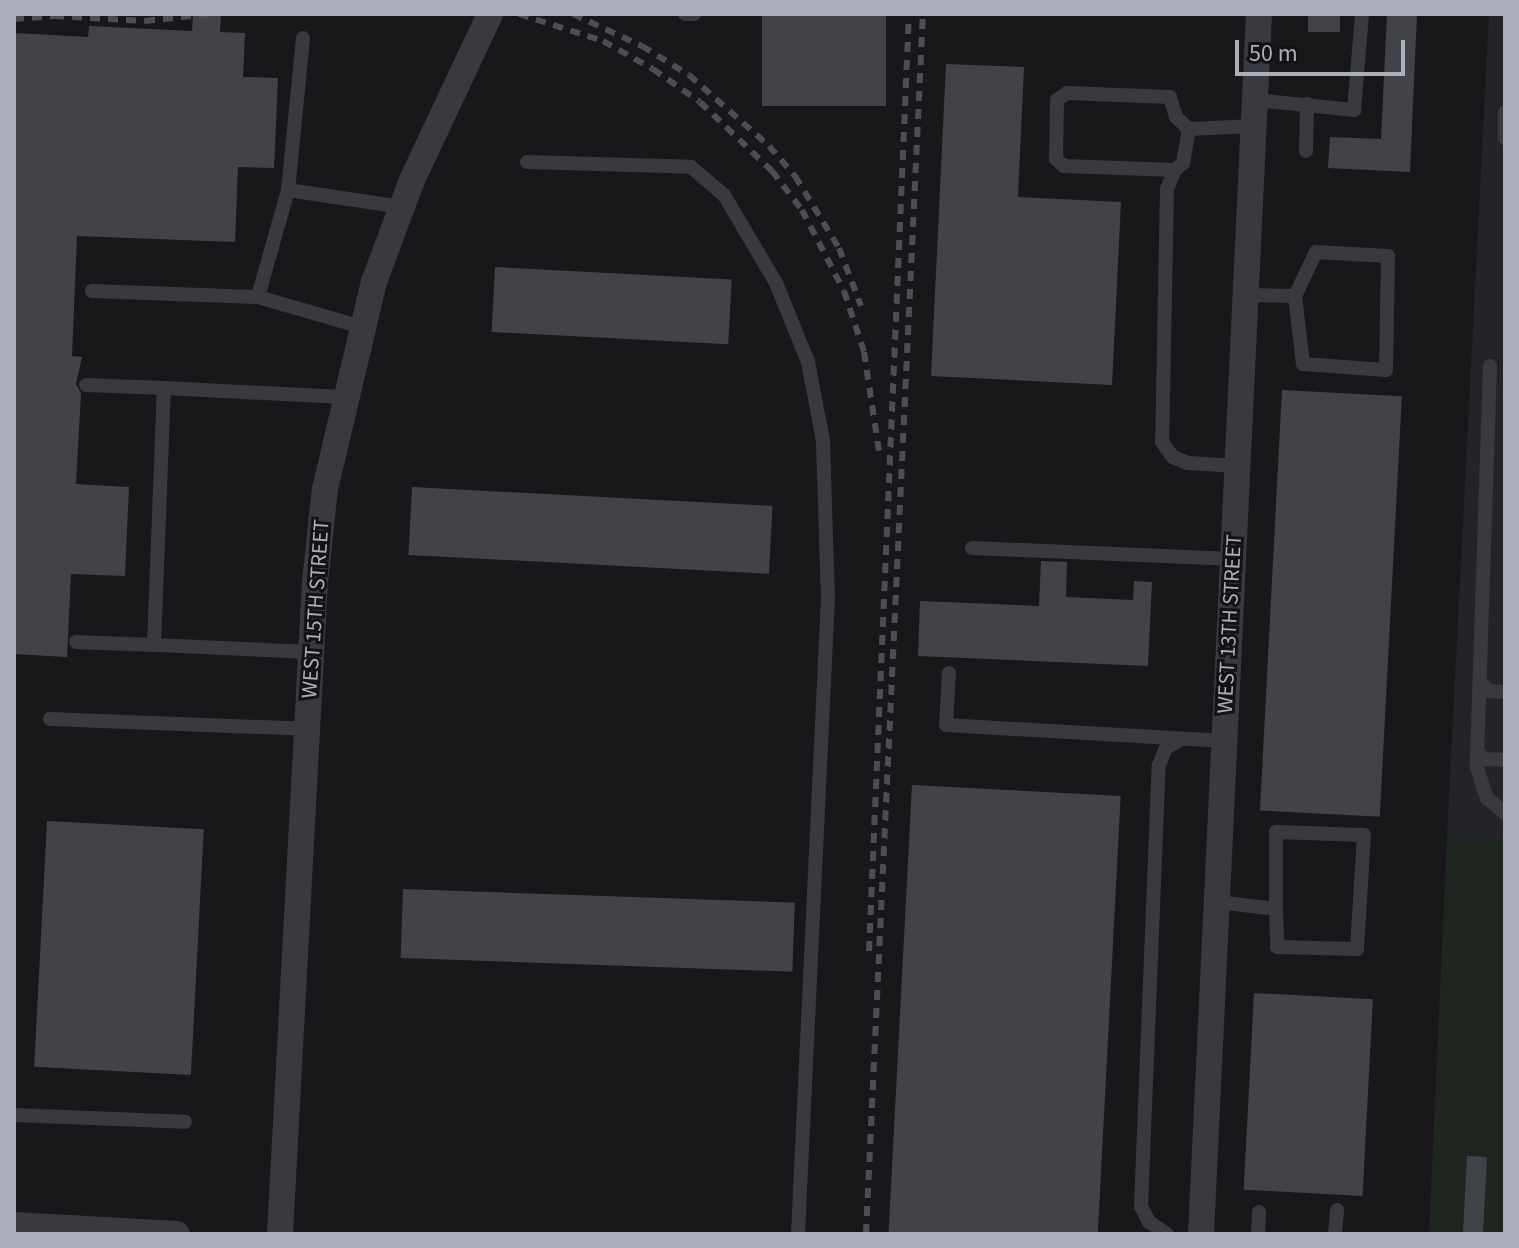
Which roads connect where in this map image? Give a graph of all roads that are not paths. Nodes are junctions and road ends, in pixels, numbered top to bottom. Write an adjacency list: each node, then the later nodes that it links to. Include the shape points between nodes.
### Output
1 (490, 14): 16 (street, WEST 15TH STREET)
2 (685, 14): 3 (lane)
3 (694, 14)
4 (1259, 14): 9 (street, WEST 13TH STREET)
5 (1362, 14): 7 (lane, via 1354,110)
6 (303, 38): 15 (lane)
7 (1307, 104): 9 (lane); 12 (lane)
8 (1505, 112): 11 (lane)
9 (1255, 113): 10 (lane); 18 (street, WEST 13TH STREET)
10 (1189, 129): 14 (lane, via 1183,163); 14 (lane, via 1176,117 1170,97 1067,93 1057,100 1056,159 1064,166)
11 (1505, 138)
12 (1306, 151)
13 (527, 162): 51 (lane, via 691,167 724,195 776,283 808,362 823,441 828,597)
14 (1175, 170): 26 (lane, via 1167,189 1162,442 1173,457 1188,463)
15 (288, 190): 16 (lane); 20 (lane)
16 (402, 207): 21 (street, WEST 15TH STREET)
17 (92, 291): 20 (lane)
18 (1246, 295): 19 (lane); 26 (street, WEST 13TH STREET)
19 (1295, 296): 19 (lane, via 1316,252 1388,256 1386,370 1303,364)
20 (258, 297): 21 (lane)
21 (362, 327): 25 (street, WEST 15TH STREET)
22 (1490, 366): 33 (lane)
23 (86, 385): 24 (lane)
24 (164, 388): 25 (lane); 30 (lane)
25 (344, 397): 31 (street, WEST 15TH STREET, via 325,489)
26 (1238, 466): 28 (street, WEST 13TH STREET)
27 (972, 548): 28 (lane)
28 (1234, 559): 38 (street, WEST 13TH STREET)
29 (76, 642): 30 (lane)
30 (154, 645): 31 (lane)
31 (311, 652): 36 (street, WEST 15TH STREET)
32 (949, 673): 37 (lane, via 946,725)
33 (1480, 681): 34 (lane, via 1488,691); 39 (lane)
34 (1505, 692)
35 (50, 719): 36 (lane)
36 (307, 729): 50 (street, WEST 15TH STREET)
37 (1181, 739): 38 (lane); 52 (lane, via 1166,748 1159,765 1141,1206 1149,1222)
38 (1225, 741): 42 (street, WEST 13TH STREET)
39 (1477, 752): 40 (lane, via 1484,759); 41 (lane, via 1487,798)
40 (1505, 760)
41 (1505, 813)
42 (1217, 902): 43 (lane); 53 (street, WEST 13TH STREET)
43 (1276, 909): 43 (lane, via 1277,947 1357,949 1364,835 1276,832)
44 (14, 1115): 45 (lane)
45 (185, 1122)
46 (1337, 1210): 55 (lane)
47 (1259, 1212): 54 (lane)
48 (14, 1225): 49 (street)
49 (177, 1234)
50 (280, 1234)
51 (798, 1234)
52 (1167, 1234)
53 (1201, 1234)
54 (1258, 1234)
55 (1335, 1234)

